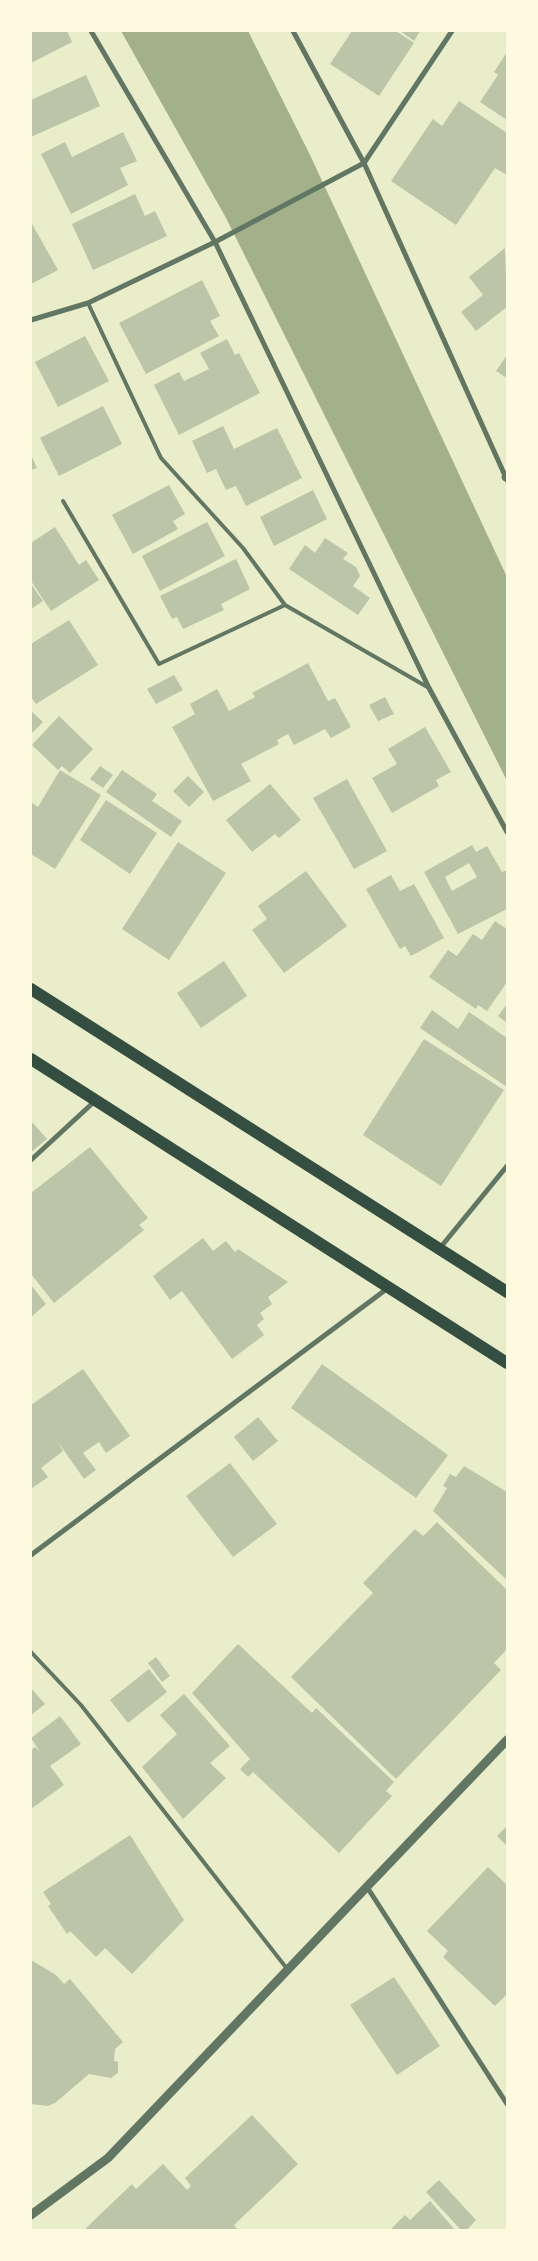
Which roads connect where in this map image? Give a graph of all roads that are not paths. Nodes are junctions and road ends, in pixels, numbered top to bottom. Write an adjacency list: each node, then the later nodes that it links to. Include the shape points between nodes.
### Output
1 (91, 31): 5 (street)
2 (293, 31): 4 (street)
3 (452, 31): 4 (street)
4 (364, 163): 5 (street); 8 (street)
5 (215, 242): 6 (street); 11 (street)
6 (88, 303): 7 (street); 10 (lane, via 161,458 243,548)
7 (31, 320)
8 (507, 478)
9 (63, 502): 10 (lane, via 159,664)
10 (285, 605): 11 (lane)
11 (429, 688): 12 (street)
12 (507, 832)
13 (31, 989): 18 (main road)
14 (31, 1059): 15 (main road)
15 (96, 1101): 16 (street); 19 (main road)
16 (31, 1160)
17 (507, 1166): 18 (street)
18 (439, 1249): 20 (main road)
19 (388, 1287): 21 (main road); 22 (street)
20 (507, 1292)
21 (507, 1363)
22 (31, 1555)
23 (31, 1652): 26 (lane, via 81,1705)
24 (507, 1740): 25 (street)
25 (367, 1887): 26 (street); 27 (street)
26 (288, 1970): 28 (street, via 108,2158)
27 (507, 2104)
28 (31, 2215)

